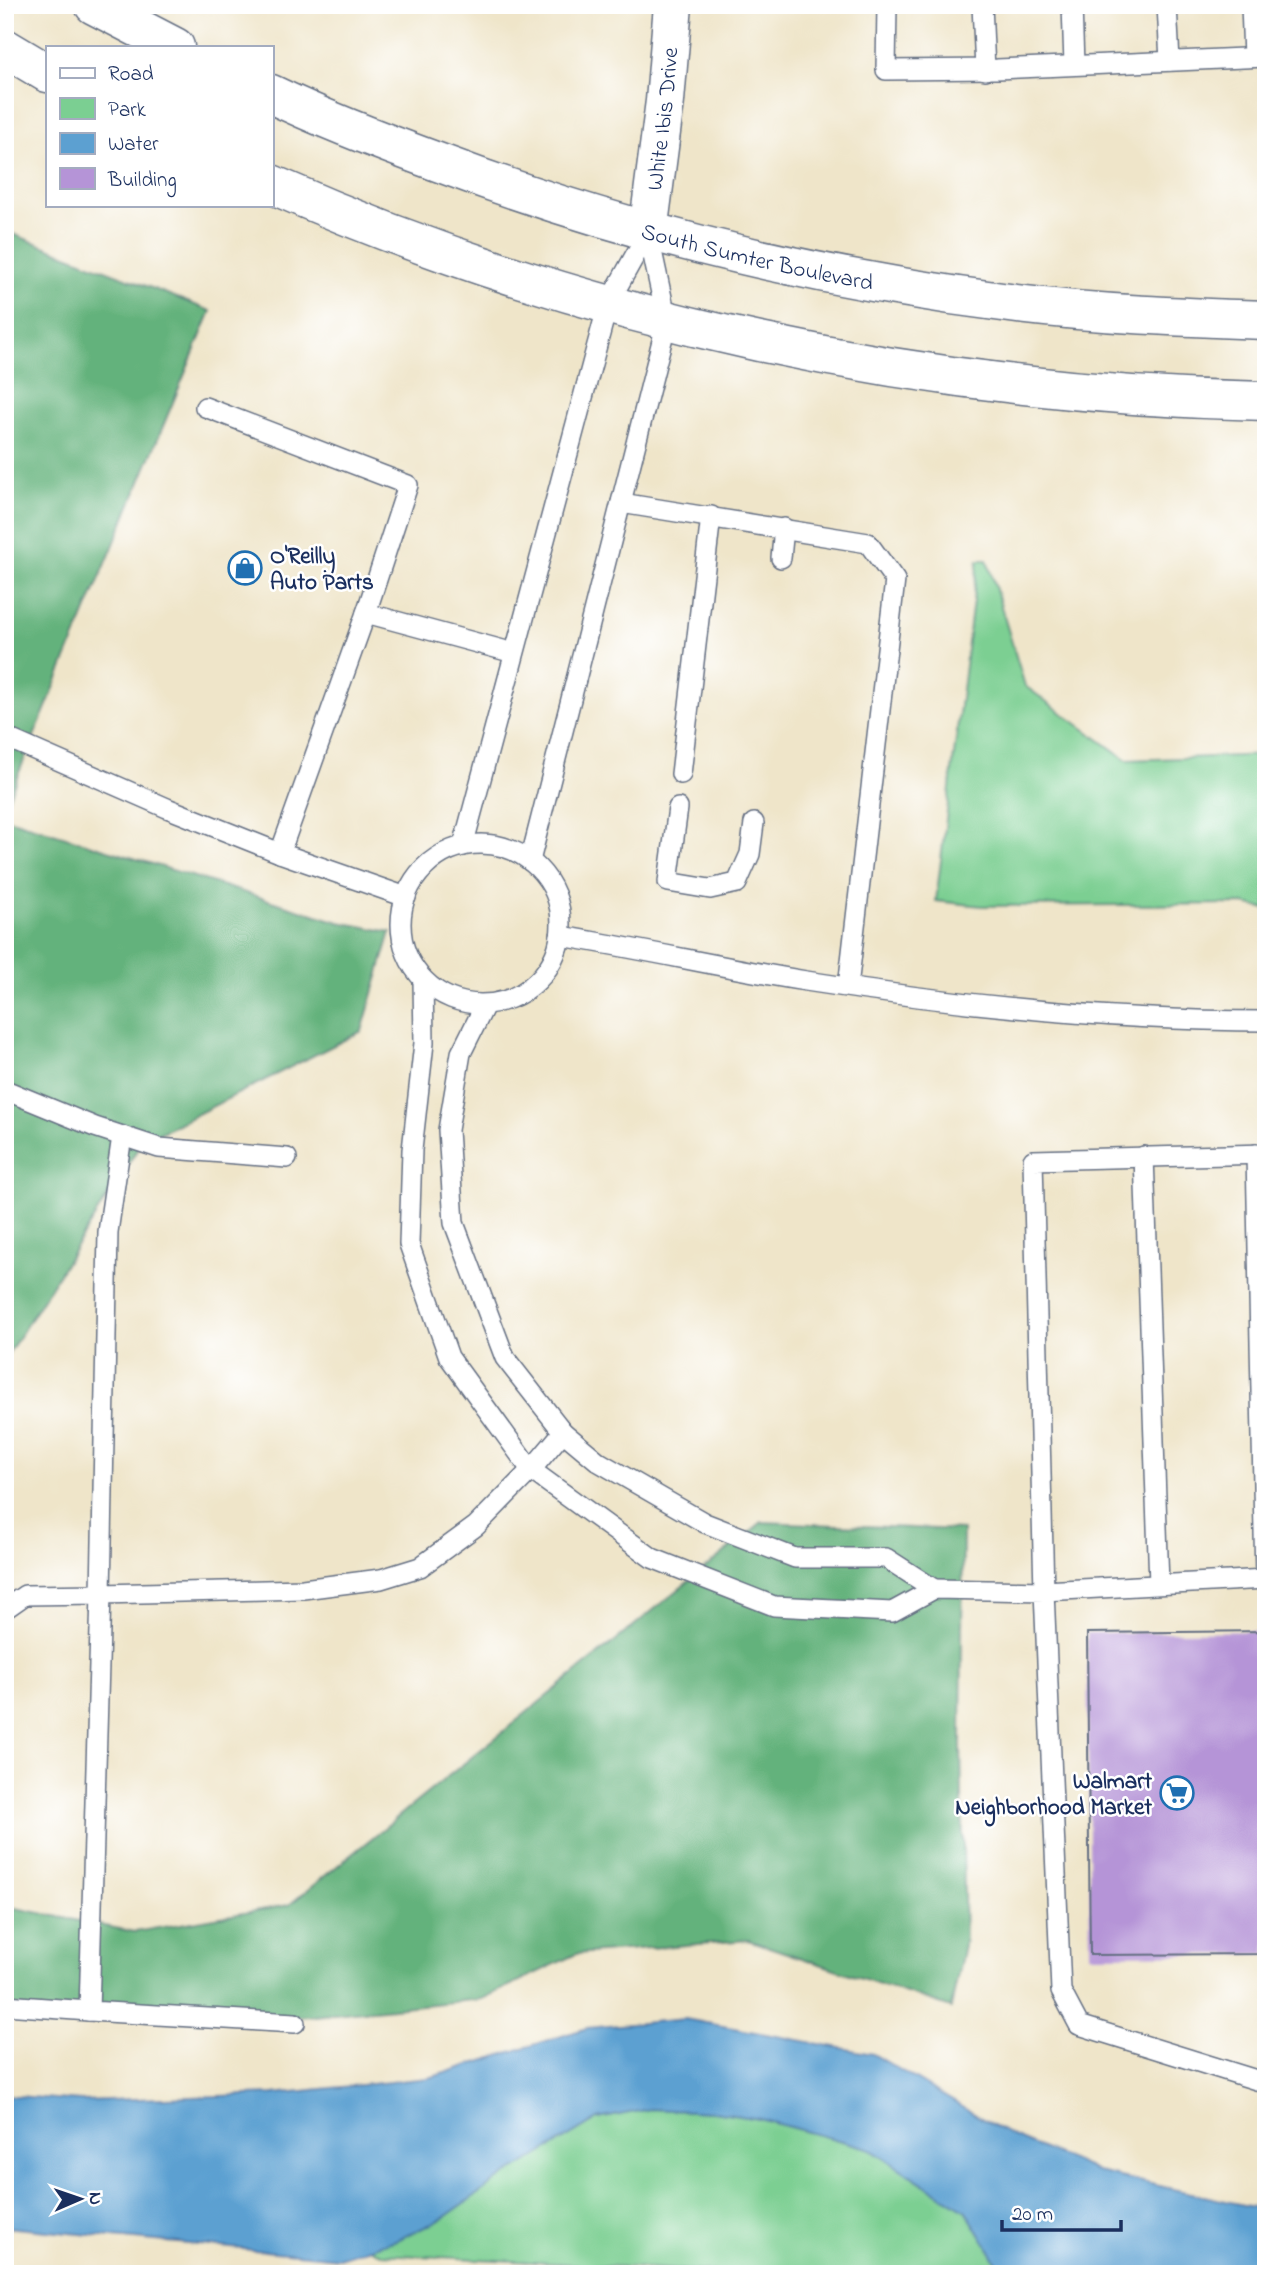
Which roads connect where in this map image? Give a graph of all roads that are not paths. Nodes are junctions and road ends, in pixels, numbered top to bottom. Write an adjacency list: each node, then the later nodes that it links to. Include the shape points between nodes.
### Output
1 (94, 5): 8 (main road)
2 (673, 5): 17 (main road, White Ibis Drive)
3 (887, 5): 13 (lane, via 886,70)
4 (982, 5): 13 (lane)
5 (1072, 5): 12 (lane)
6 (1167, 5): 11 (lane)
7 (1251, 5): 10 (lane)
8 (173, 46)
9 (5, 48): 14 (main road)
10 (1260, 57): 11 (lane)
11 (1170, 61): 12 (lane)
12 (1074, 65): 13 (lane)
13 (985, 70)
14 (46, 71)
15 (273, 95): 17 (main road, South Sumter Boulevard, via 520,193)
16 (273, 185): 18 (main road, via 520,279)
17 (648, 232): 18 (lane); 19 (main road, South Sumter Boulevard, via 770,263 895,287 1149,316); 20 (lane)
18 (608, 304): 20 (main road); 28 (lane)
19 (1266, 320)
20 (667, 321): 21 (main road, via 775,346 942,375 1045,388); 23 (lane)
21 (1266, 401)
22 (205, 407): 27 (lane, via 408,485)
23 (621, 503): 24 (lane); 35 (lane)
24 (711, 516): 25 (lane); 30 (lane)
25 (784, 528): 26 (lane); 39 (lane, via 868,543 895,580)
26 (781, 558)
27 (366, 613): 28 (lane); 34 (lane)
28 (513, 653): 33 (lane)
29 (5, 737): 34 (lane)
30 (681, 774)
31 (677, 807): 32 (lane, via 668,882 710,889 737,883 750,855)
32 (754, 823)
33 (463, 846): 35 (lane, via 487,844 510,849); 36 (lane, via 438,856 419,873)
34 (280, 853): 36 (lane)
35 (530, 861): 37 (lane, via 555,895)
36 (405, 897): 38 (lane, via 402,941)
37 (560, 936): 39 (lane); 40 (lane, via 551,963 534,984 512,999)
38 (423, 980): 40 (lane, via 462,1003); 48 (lane, via 425,1043 412,1150 409,1244 449,1357)
39 (848, 987): 41 (lane, via 1085,1014)
40 (485, 1005): 47 (lane, via 461,1053 448,1130 454,1223 505,1358)
41 (1266, 1021)
42 (5, 1090): 43 (lane)
43 (122, 1136): 46 (lane, via 159,1149); 53 (lane, via 108,1232)
44 (1261, 1154): 45 (lane); 49 (lane)
45 (1144, 1156): 50 (lane); 52 (lane, via 1033,1160)
46 (287, 1158)
47 (563, 1433): 48 (lane); 51 (lane, via 599,1462 705,1523 794,1558 886,1559)
48 (531, 1470): 51 (lane, via 652,1558 775,1606 892,1612); 53 (lane, via 476,1526 420,1567 381,1579 303,1589)
49 (1266, 1579): 50 (lane)
50 (1159, 1584): 52 (lane)
51 (934, 1589): 52 (lane)
52 (1044, 1591): 58 (lane, via 1061,1991 1079,2025)
53 (101, 1594): 54 (lane, via 25,1595); 56 (lane)
54 (5, 1609)
55 (5, 2005): 56 (lane)
56 (89, 2011): 57 (lane)
57 (295, 2023)
58 (1266, 2083)

